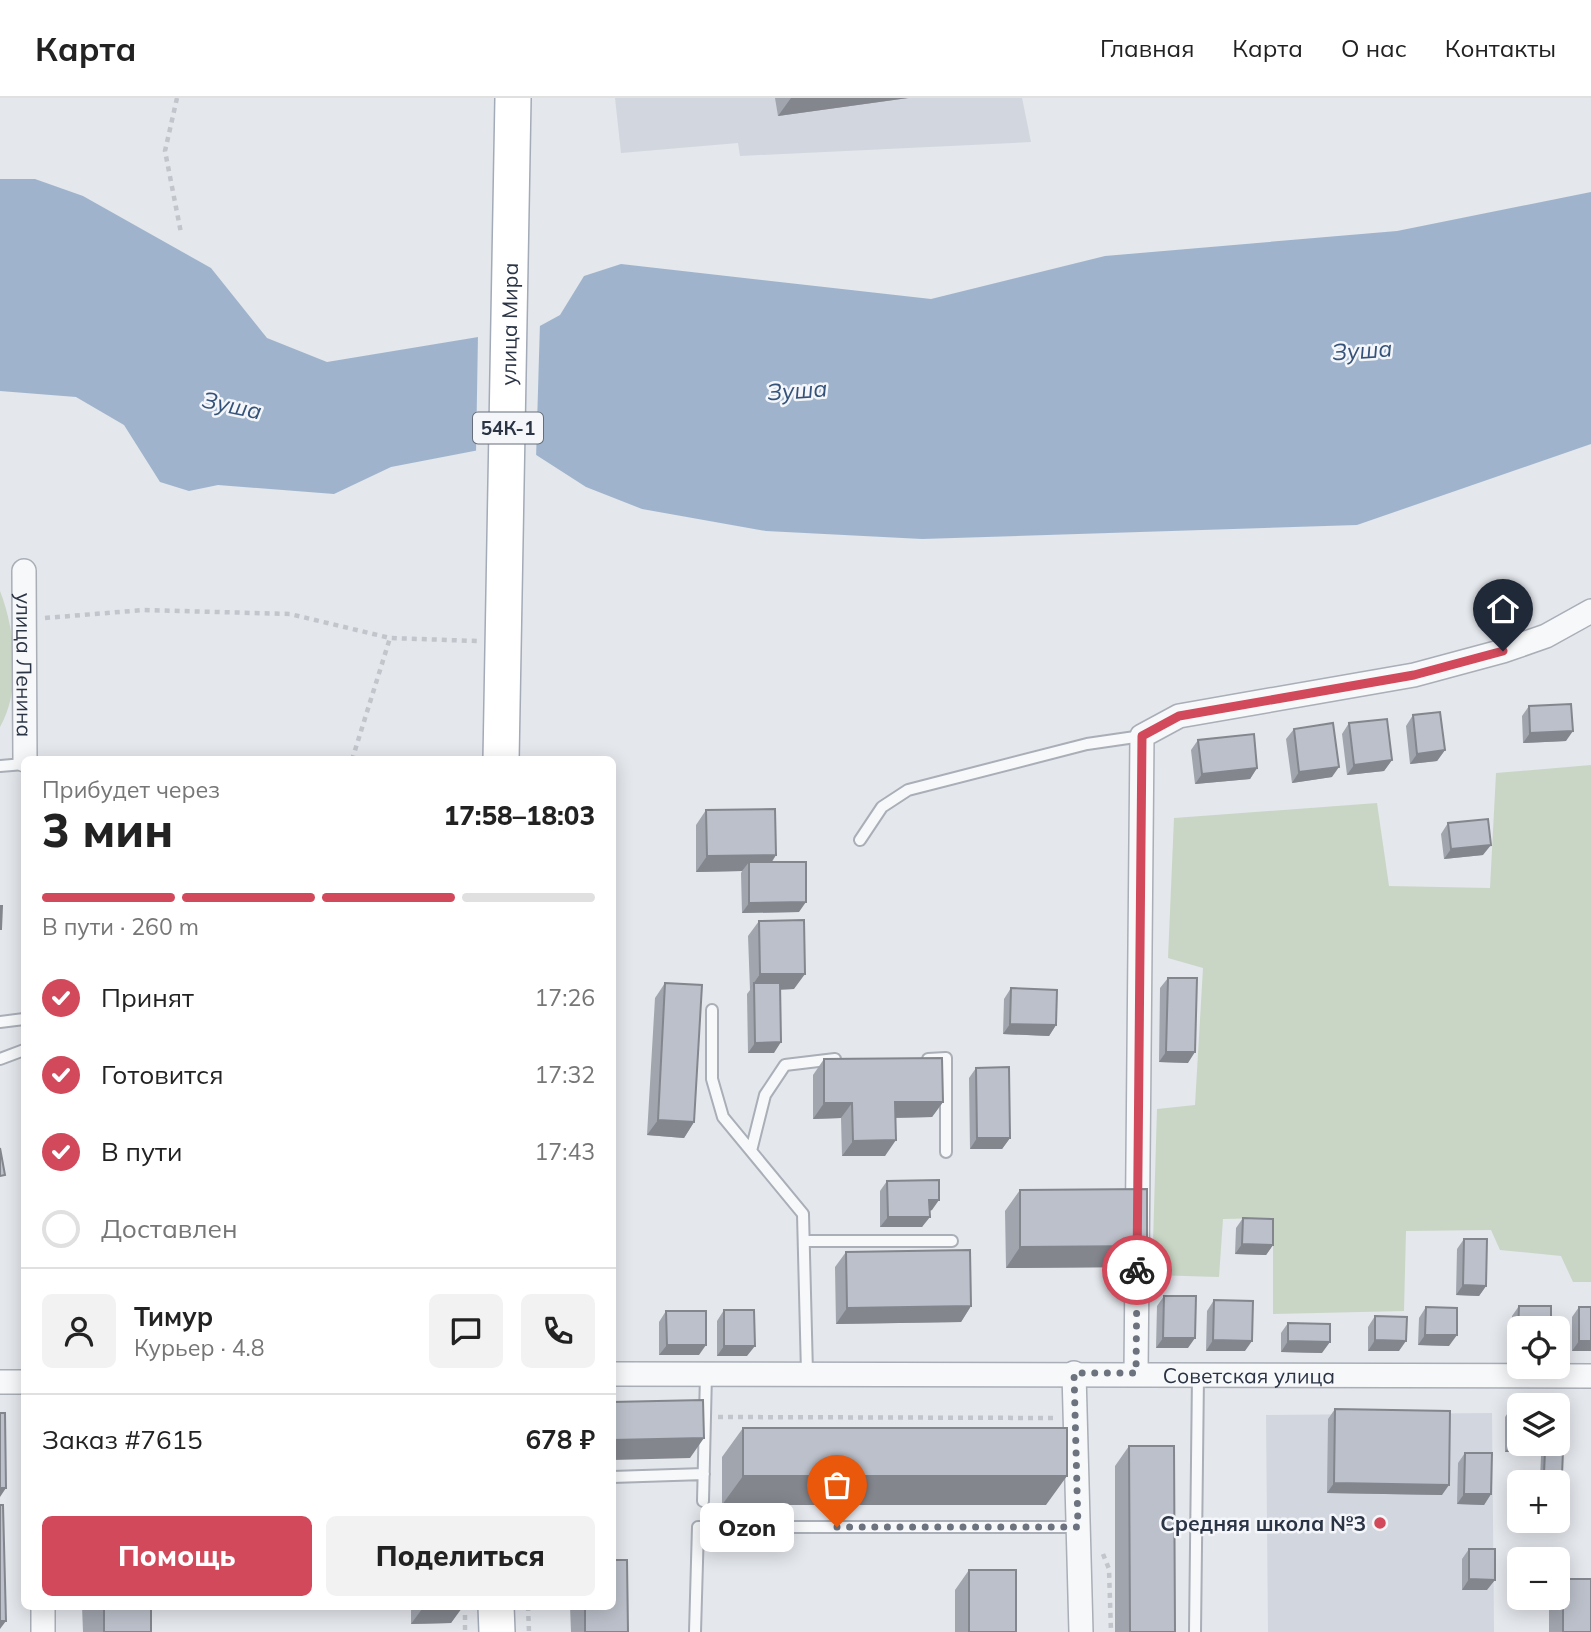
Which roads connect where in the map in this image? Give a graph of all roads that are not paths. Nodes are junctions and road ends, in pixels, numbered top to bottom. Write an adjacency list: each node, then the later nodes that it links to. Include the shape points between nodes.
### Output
1 (513, 98): 6 (main road, улица Мира / 54К-1)
2 (24, 571): 5 (street, улица Ленина)
3 (1591, 611): 4 (street, via 1546,636 1503,651 1414,675 1179,716)
4 (1142, 736): 9 (lane, via 1087,744 908,790 881,807); 23 (street)
5 (25, 756)
6 (500, 756)
7 (21, 763): 8 (lane)
8 (0, 766)
9 (860, 840)
10 (712, 1010): 17 (lane, via 712,1079 723,1117)
11 (21, 1018): 12 (lane)
12 (0, 1022)
13 (21, 1051): 14 (lane)
14 (0, 1059)
15 (851, 1059): 17 (lane, via 785,1065 765,1095)
16 (919, 1059): 18 (lane, via 946,1058)
17 (751, 1151): 19 (lane, via 803,1214)
18 (946, 1152)
19 (804, 1241): 20 (lane); 21 (lane)
20 (951, 1241)
21 (807, 1373): 22 (street, Советская улица); 25 (street, Советская улица)
22 (1074, 1373): 23 (street, Советская улица); 33 (street)
23 (1136, 1373): 26 (street, Советская улица)
24 (616, 1374): 25 (street, Советская улица)
25 (706, 1374): 30 (lane)
26 (1198, 1376): 27 (street, Советская улица); 40 (lane)
27 (1591, 1376)
28 (0, 1382): 29 (street)
29 (21, 1382)
30 (704, 1474): 31 (lane); 32 (lane)
31 (616, 1477)
32 (703, 1502)
33 (1078, 1527): 38 (lane, via 698,1527); 39 (street)
34 (43, 1610): 36 (street)
35 (496, 1610): 37 (main road)
36 (43, 1632)
37 (497, 1632)
38 (695, 1632)
39 (1080, 1632)
40 (1195, 1632)

